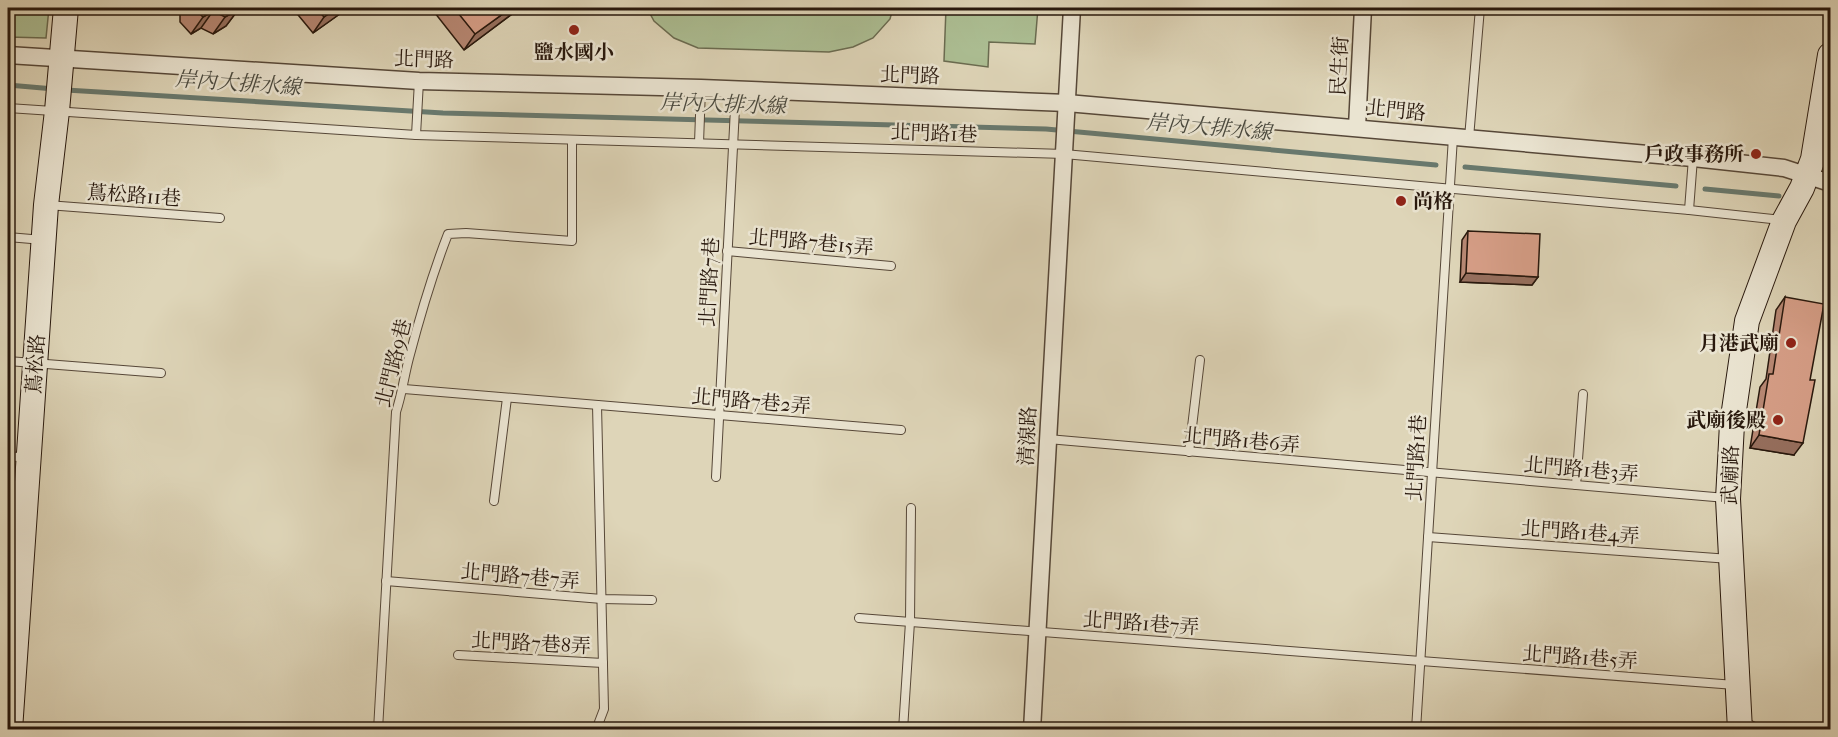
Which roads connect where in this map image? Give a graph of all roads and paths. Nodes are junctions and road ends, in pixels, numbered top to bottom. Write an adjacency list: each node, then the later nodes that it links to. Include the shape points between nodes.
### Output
1 (66, 8): 7 (street)
2 (1072, 8): 13 (street)
3 (1363, 8): 14 (street, 民生街)
4 (1480, 8): 16 (lane, 北門路1巷)
5 (8, 55): 7 (street, 北門路)
6 (1830, 55): 22 (street, 武廟路, via 1817,143)
7 (60, 67): 8 (street, 北門路); 12 (street, 蔦松路)
8 (419, 81): 9 (street, 北門路); 15 (lane)
9 (700, 88): 10 (street, 北門路); 18 (lane)
10 (736, 89): 13 (street, 北門路); 19 (lane, 北門路7巷)
11 (8, 108): 12 (lane, 北門路1巷)
12 (57, 108): 15 (lane, 北門路1巷); 25 (street, 蔦松路)
13 (1067, 109): 14 (street, 北門路); 20 (street, 清湶路)
14 (1358, 127): 16 (street, 北門路)
15 (416, 135): 17 (lane, 北門路1巷)
16 (1461, 137): 21 (street, 北門路); 24 (lane, 北門路1巷)
17 (572, 140): 18 (lane, 北門路1巷); 37 (lane, 北門路9巷, via 572,240 448,234 430,278)
18 (699, 143): 19 (lane, 北門路1巷)
19 (734, 144): 20 (lane, 北門路1巷); 31 (lane, 北門路7巷)
20 (1064, 149): 24 (lane, 北門路1巷); 43 (street, 清湶路)
21 (1693, 158): 22 (street, 北門路); 26 (lane)
22 (1807, 174): 23 (street, 北門路); 28 (street, 武廟路)
23 (1830, 183)
24 (1449, 188): 26 (lane, 北門路1巷); 46 (lane, 北門路1巷)
25 (46, 205): 27 (lane, 蔦松路11巷); 30 (street, 蔦松路)
26 (1689, 210): 28 (lane, 北門路1巷)
27 (220, 218)
28 (1784, 221): 49 (street, 武廟路, via 1747,321 1732,424)
29 (8, 237): 30 (lane)
30 (44, 240): 35 (street, 蔦松路)
31 (727, 251): 32 (lane, 北門路7巷15弄); 41 (lane, 北門路7巷)
32 (891, 266)
33 (1200, 360): 44 (lane)
34 (8, 361): 35 (lane)
35 (35, 363): 36 (lane); 45 (street, 蔦松路)
36 (161, 373)
37 (404, 389): 39 (lane, 北門路7巷2弄); 54 (lane, 北門路9巷, via 396,412)
38 (1582, 394): 48 (lane)
39 (507, 398): 40 (lane, 北門路7巷2弄); 50 (lane)
40 (597, 405): 41 (lane, 北門路7巷2弄); 55 (lane)
41 (719, 415): 42 (lane, 北門路7巷2弄); 47 (lane, 北門路7巷)
42 (901, 430)
43 (1048, 439): 44 (lane, 北門路1巷6弄); 59 (street, 清湶路)
44 (1189, 452): 46 (lane, 北門路1巷6弄)
45 (18, 457): 65 (street, 蔦松路, via 19,558)
46 (1432, 473): 48 (lane, 北門路1巷3弄); 52 (lane, 北門路1巷)
47 (716, 477)
48 (1576, 486): 49 (lane, 北門路1巷3弄)
49 (1728, 498): 53 (street, 武廟路)
50 (494, 501)
51 (911, 508): 58 (lane)
52 (1428, 537): 53 (lane, 北門路1巷4弄); 61 (lane, 北門路1巷)
53 (1730, 560): 63 (street, 武廟路)
54 (386, 581): 55 (lane, 北門路7巷7弄); 66 (lane, 北門路9巷)
55 (602, 599): 56 (lane, 北門路7巷7弄); 62 (lane)
56 (652, 600)
57 (859, 618): 58 (lane, 北門路1巷7弄)
58 (910, 622): 59 (lane, 北門路1巷7弄); 68 (lane)
59 (1037, 632): 61 (lane, 北門路1巷7弄); 69 (street, 清湶路)
60 (458, 655): 62 (lane, 北門路7巷8弄)
61 (1420, 661): 63 (lane, 北門路1巷5弄); 70 (lane, 北門路1巷)
62 (603, 663): 67 (lane, via 604,709)
63 (1737, 685): 64 (street, 武廟路)
64 (1747, 726)
65 (9, 729)
66 (378, 729)
67 (596, 729)
68 (903, 729)
69 (1032, 729)
70 (1416, 729)

